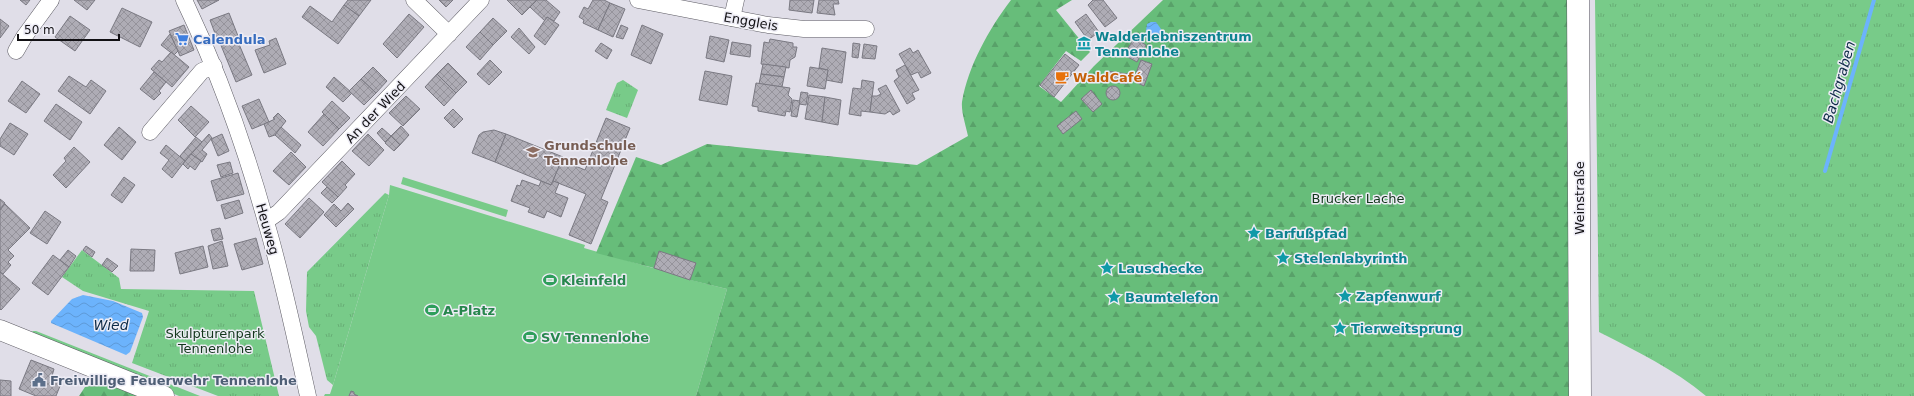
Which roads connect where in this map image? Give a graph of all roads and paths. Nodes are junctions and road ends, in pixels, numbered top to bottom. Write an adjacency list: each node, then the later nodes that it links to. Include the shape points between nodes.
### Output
1 (51, 0): 11 (street)
2 (184, 0): 12 (street, Heuweg)
3 (414, 0): 10 (street)
4 (481, 0): 10 (street, An der Wied)
5 (638, 0): 8 (street, Enggleis)
6 (736, 0): 8 (street)
7 (1578, 0): 18 (main road, Weinstraße)
8 (732, 18): 9 (street, Enggleis, via 795,28)
9 (866, 29)
10 (449, 34): 14 (street, An der Wied, via 279,212)
11 (16, 51)
12 (214, 66): 13 (street, via 202,71); 14 (street, Heuweg, via 244,149)
13 (150, 132)
14 (266, 221): 17 (street, Heuweg)
15 (0, 330): 16 (street)
16 (164, 396)
17 (308, 396)
18 (1580, 396)

